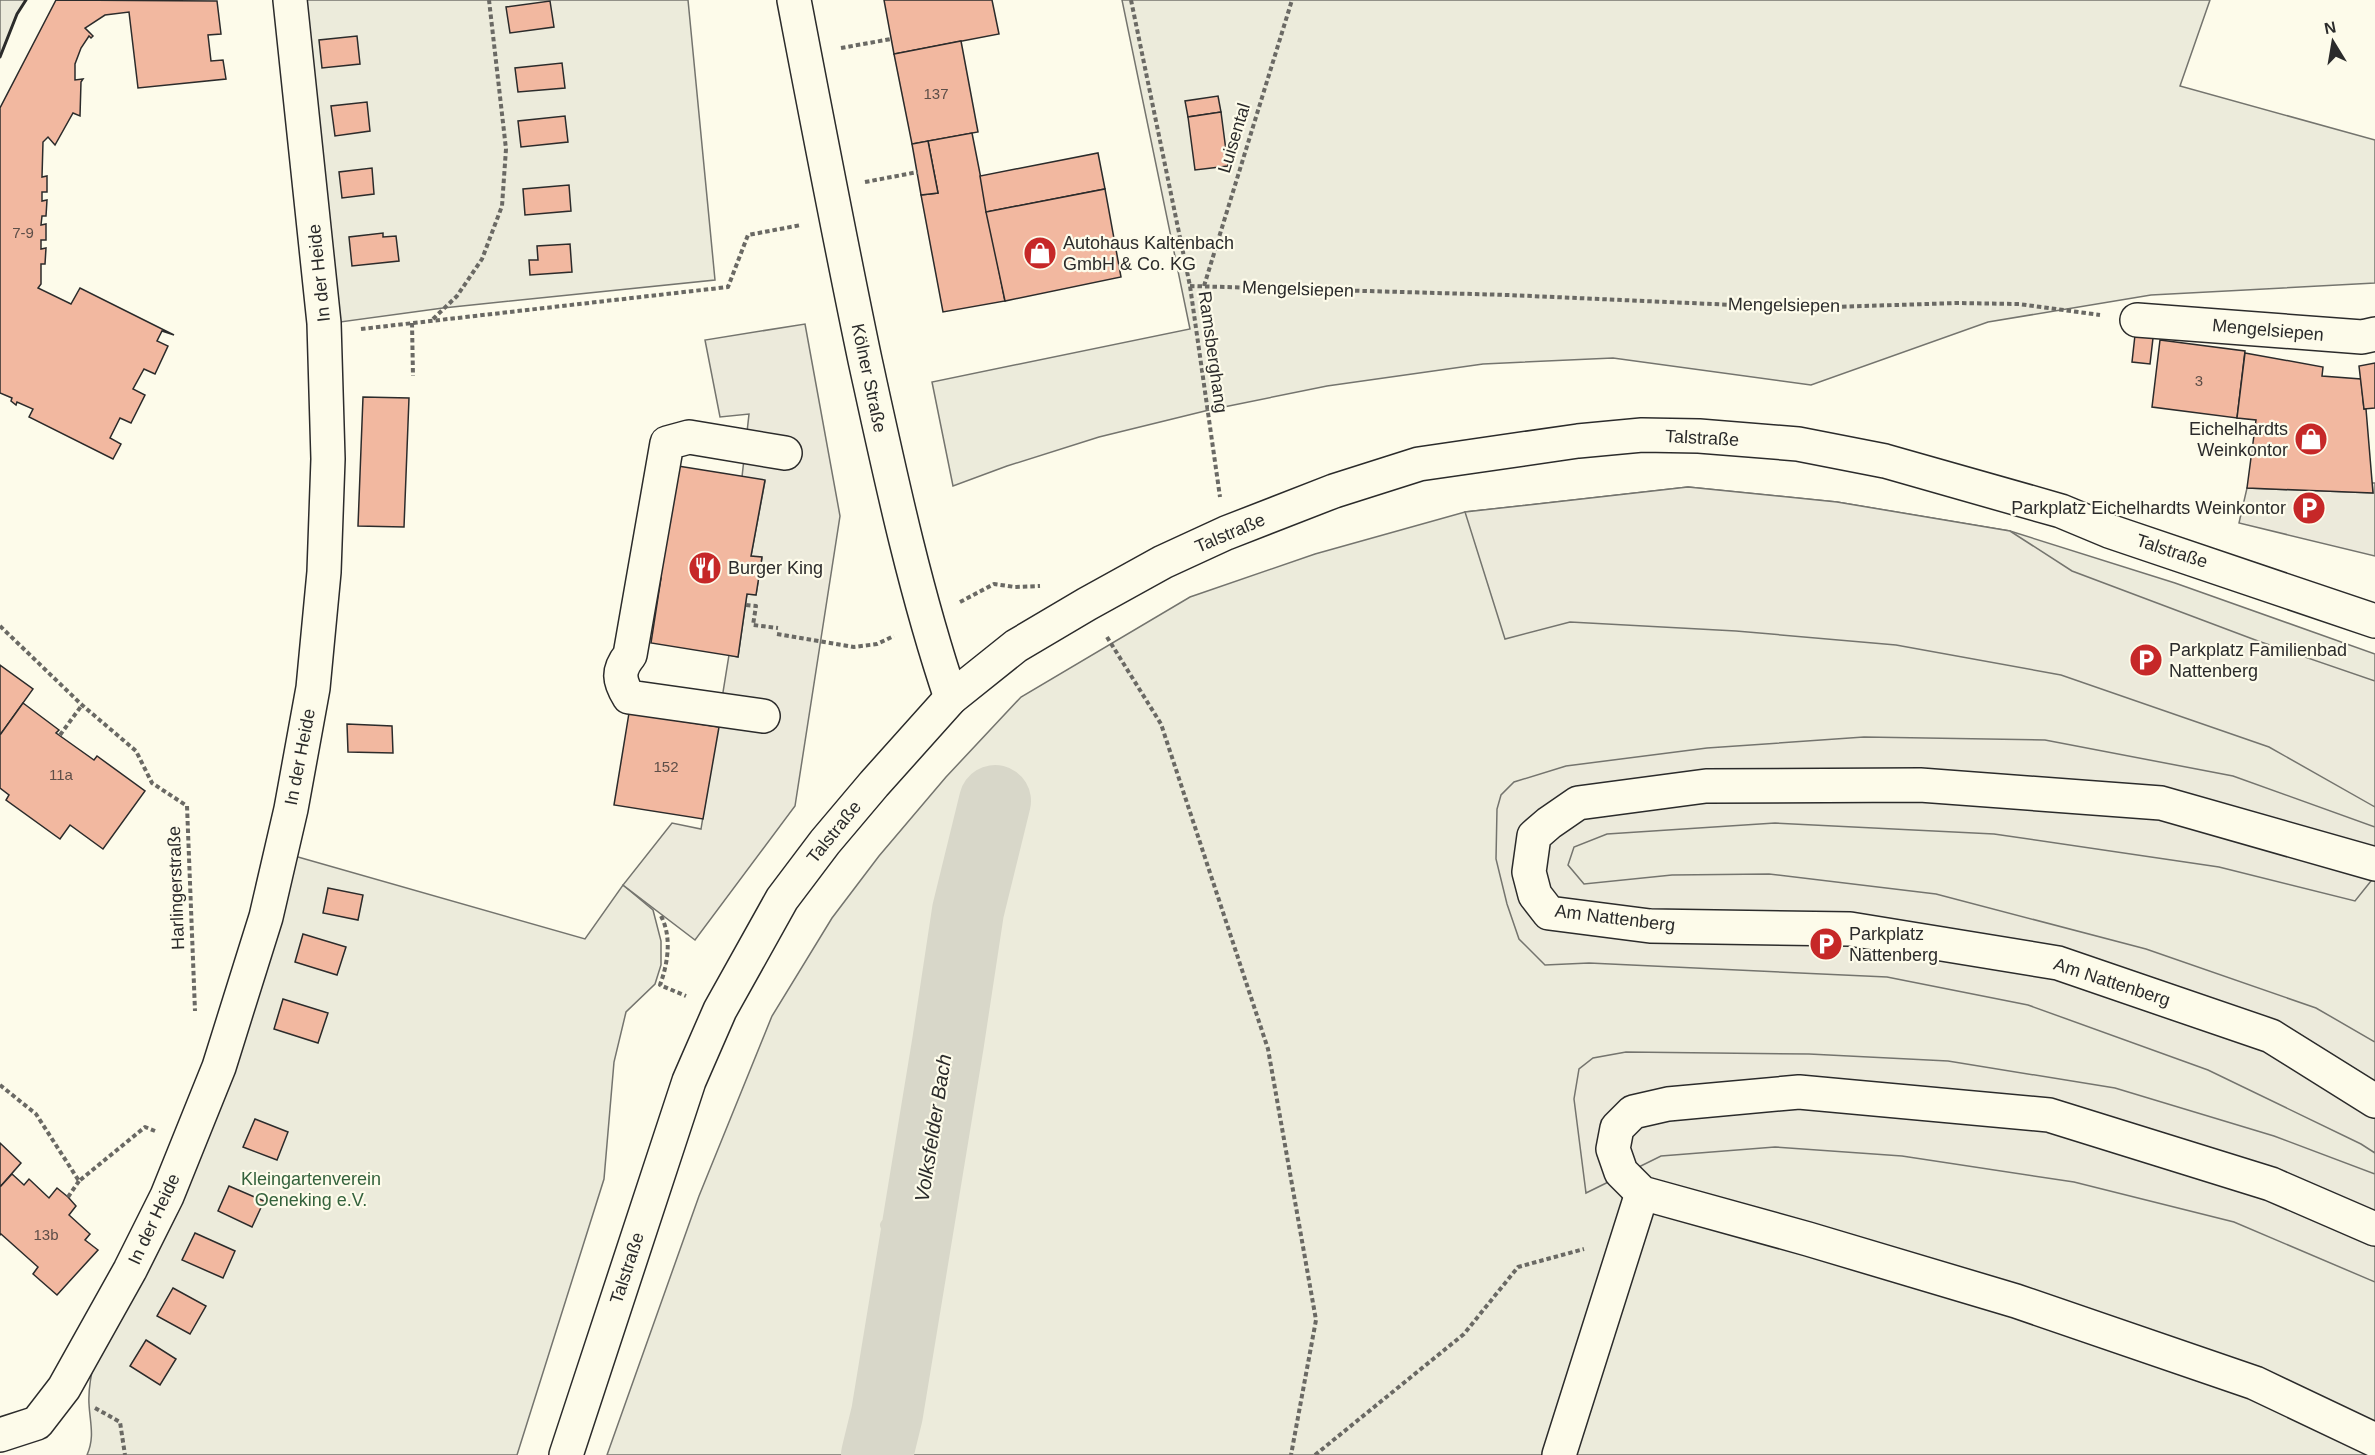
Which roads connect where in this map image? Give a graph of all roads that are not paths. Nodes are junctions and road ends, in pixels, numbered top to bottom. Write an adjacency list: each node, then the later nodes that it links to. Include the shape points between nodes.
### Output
1 (290, 0): 14 (street, In der Heide, via 325,334 328,459 324,572 313,688 291,809 266,917 219,1067 167,1196 64,1388 38,1423)
2 (795, 0): 7 (street, Kölner Straße, via 896,503)
3 (2137, 320): 4 (street, Mengelsiepen, via 2362,337)
4 (2375, 334)
5 (785, 453): 8 (street, via 689,437 666,443 630,656 621,665 619,675 629,697)
6 (2375, 621): 7 (street, Talstraße, via 2109,531 2061,511 1885,461 1798,444 1642,435 1419,465 1334,491 1163,562 1016,646)
7 (951, 698): 16 (street, Talstraße, via 860,801 782,899 720,1010 689,1081)
8 (763, 716)
9 (2375, 864): 10 (street, Am Nattenberg, via 2161,803 1920,784 1706,786 1578,803 1534,836 1529,872 1535,895 1549,913 1650,926 1850,929 2058,963 2271,1036)
10 (2375, 1101)
11 (1642, 1193): 12 (street, via 1621,1172 1613,1149 1617,1128 1633,1112 1668,1104 1799,1092 2049,1115 2271,1184); 13 (street, via 2016,1301 2255,1383); 17 (street)
12 (2375, 1229)
13 (2332, 1418): 15 (street); 18 (street)
14 (0, 1436)
15 (2375, 1440)
16 (566, 1455)
17 (1559, 1455)
18 (2349, 1455)

